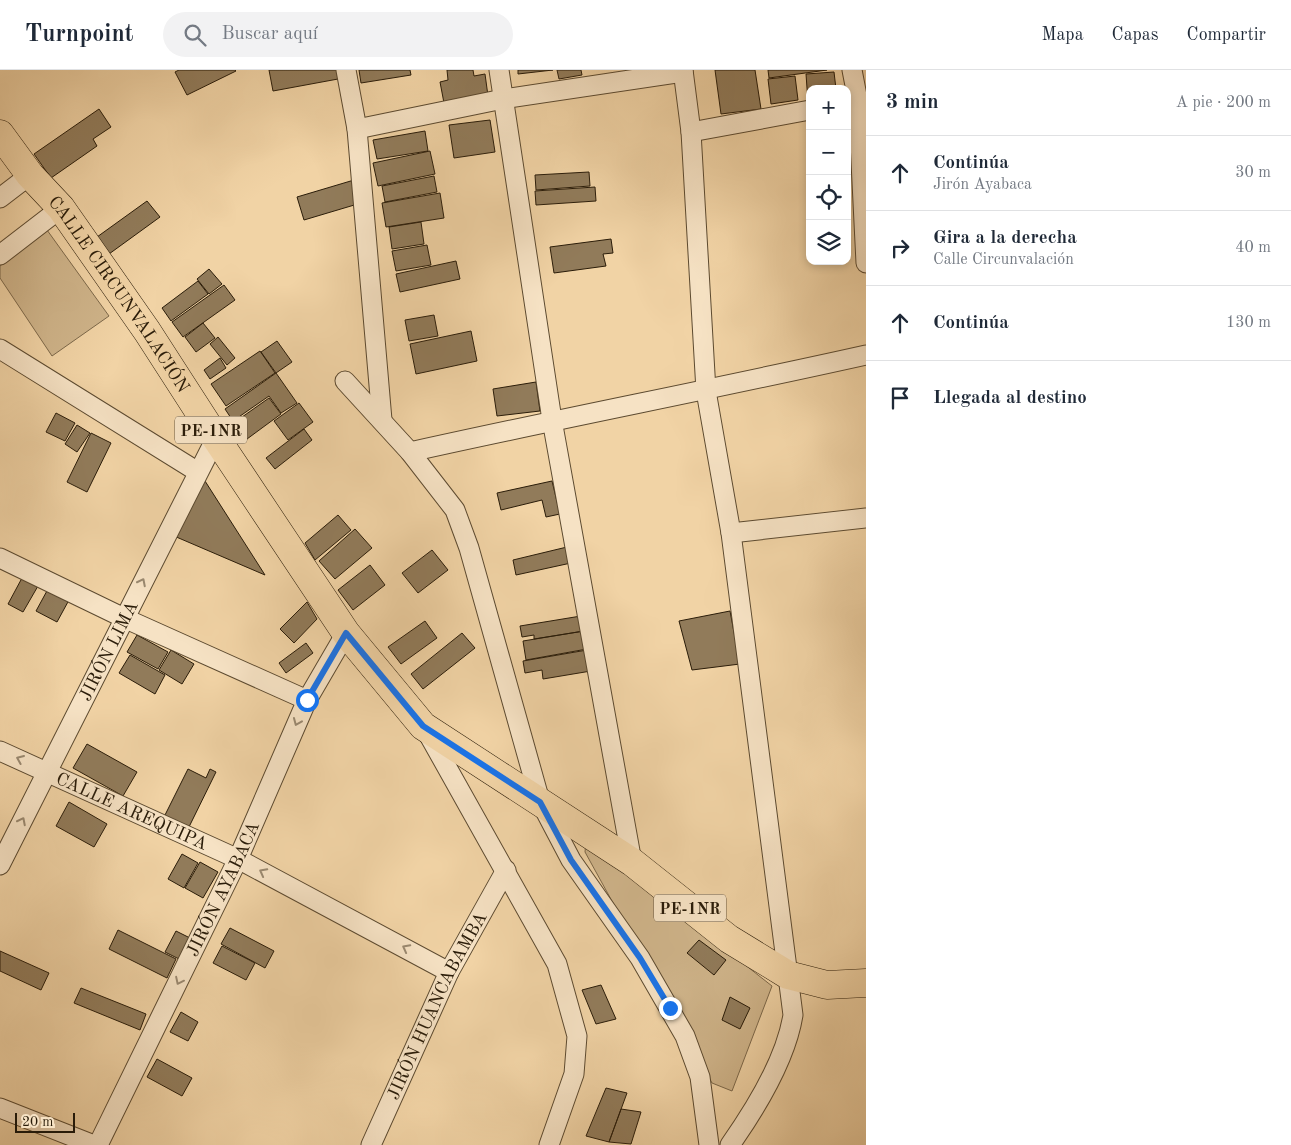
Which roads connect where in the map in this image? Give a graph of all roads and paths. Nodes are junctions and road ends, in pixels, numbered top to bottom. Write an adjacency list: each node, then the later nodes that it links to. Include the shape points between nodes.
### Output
1 (346, 70): 8 (street)
2 (499, 70): 5 (street)
3 (852, 70): 6 (street)
4 (683, 71): 5 (street); 9 (street)
5 (503, 99): 8 (street); 21 (street)
6 (853, 102): 15 (street)
7 (806, 111): 9 (street)
8 (357, 129): 20 (street)
9 (691, 132): 19 (street)
10 (0, 134): 11 (main road, CALLE CIRCUNVALACIÓN / PE-1NR)
11 (30, 175): 12 (street); 13 (main road, CALLE CIRCUNVALACIÓN / PE-1NR)
12 (0, 198)
13 (61, 208): 14 (street); 22 (main road, CALLE CIRCUNVALACIÓN / PE-1NR, via 148,331)
14 (0, 255)
15 (866, 263)
16 (0, 349): 24 (street)
17 (866, 356): 19 (street)
18 (345, 381): 20 (street)
19 (706, 391): 21 (street); 26 (street)
20 (382, 420): 23 (street)
21 (552, 420): 23 (street); 36 (street)
22 (216, 438): 24 (street, JIRÓN LIMA); 29 (main road, CALLE CIRCUNVALACIÓN / PE-1NR)
23 (410, 452): 34 (street, via 455,510)
24 (198, 472): 28 (street, JIRÓN LIMA, one-way to 24)
25 (866, 518): 26 (street)
26 (730, 532): 40 (street)
27 (0, 558): 28 (street)
28 (124, 618): 30 (street); 33 (street, JIRÓN LIMA)
29 (346, 633): 30 (street, JIRÓN AYABACA); 31 (main road, CALLE CIRCUNVALACIÓN / PE-1NR)
30 (307, 700): 35 (street, JIRÓN AYABACA, one-way to 35)
31 (423, 726): 34 (main road, PE-1NR); 38 (street)
32 (0, 751): 33 (street, CALLE AREQUIPA, one-way to 32)
33 (48, 771): 35 (street, CALLE AREQUIPA); 37 (street, JIRÓN LIMA, one-way to 33)
34 (534, 798): 36 (main road, PE-1NR); 47 (street, via 571,860 640,958 685,1036 700,1077)
35 (238, 859): 39 (street, CALLE AREQUIPA, one-way to 35); 44 (street, JIRÓN AYABACA, one-way to 44)
36 (632, 862): 40 (main road, PE-1NR, via 729,939)
37 (0, 865)
38 (506, 870): 39 (street, JIRÓN HUANCABAMBA); 46 (street, via 557,964 577,1036 574,1074)
39 (449, 972): 45 (street, JIRÓN HUANCABAMBA)
40 (788, 975): 41 (main road, PE-1NR, via 827,985); 48 (street, via 793,1015 789,1037 743,1127)
41 (866, 983)
42 (0, 1108): 43 (street)
43 (94, 1145)
44 (98, 1145)
45 (371, 1145)
46 (549, 1145)
47 (709, 1145)
48 (730, 1145)

